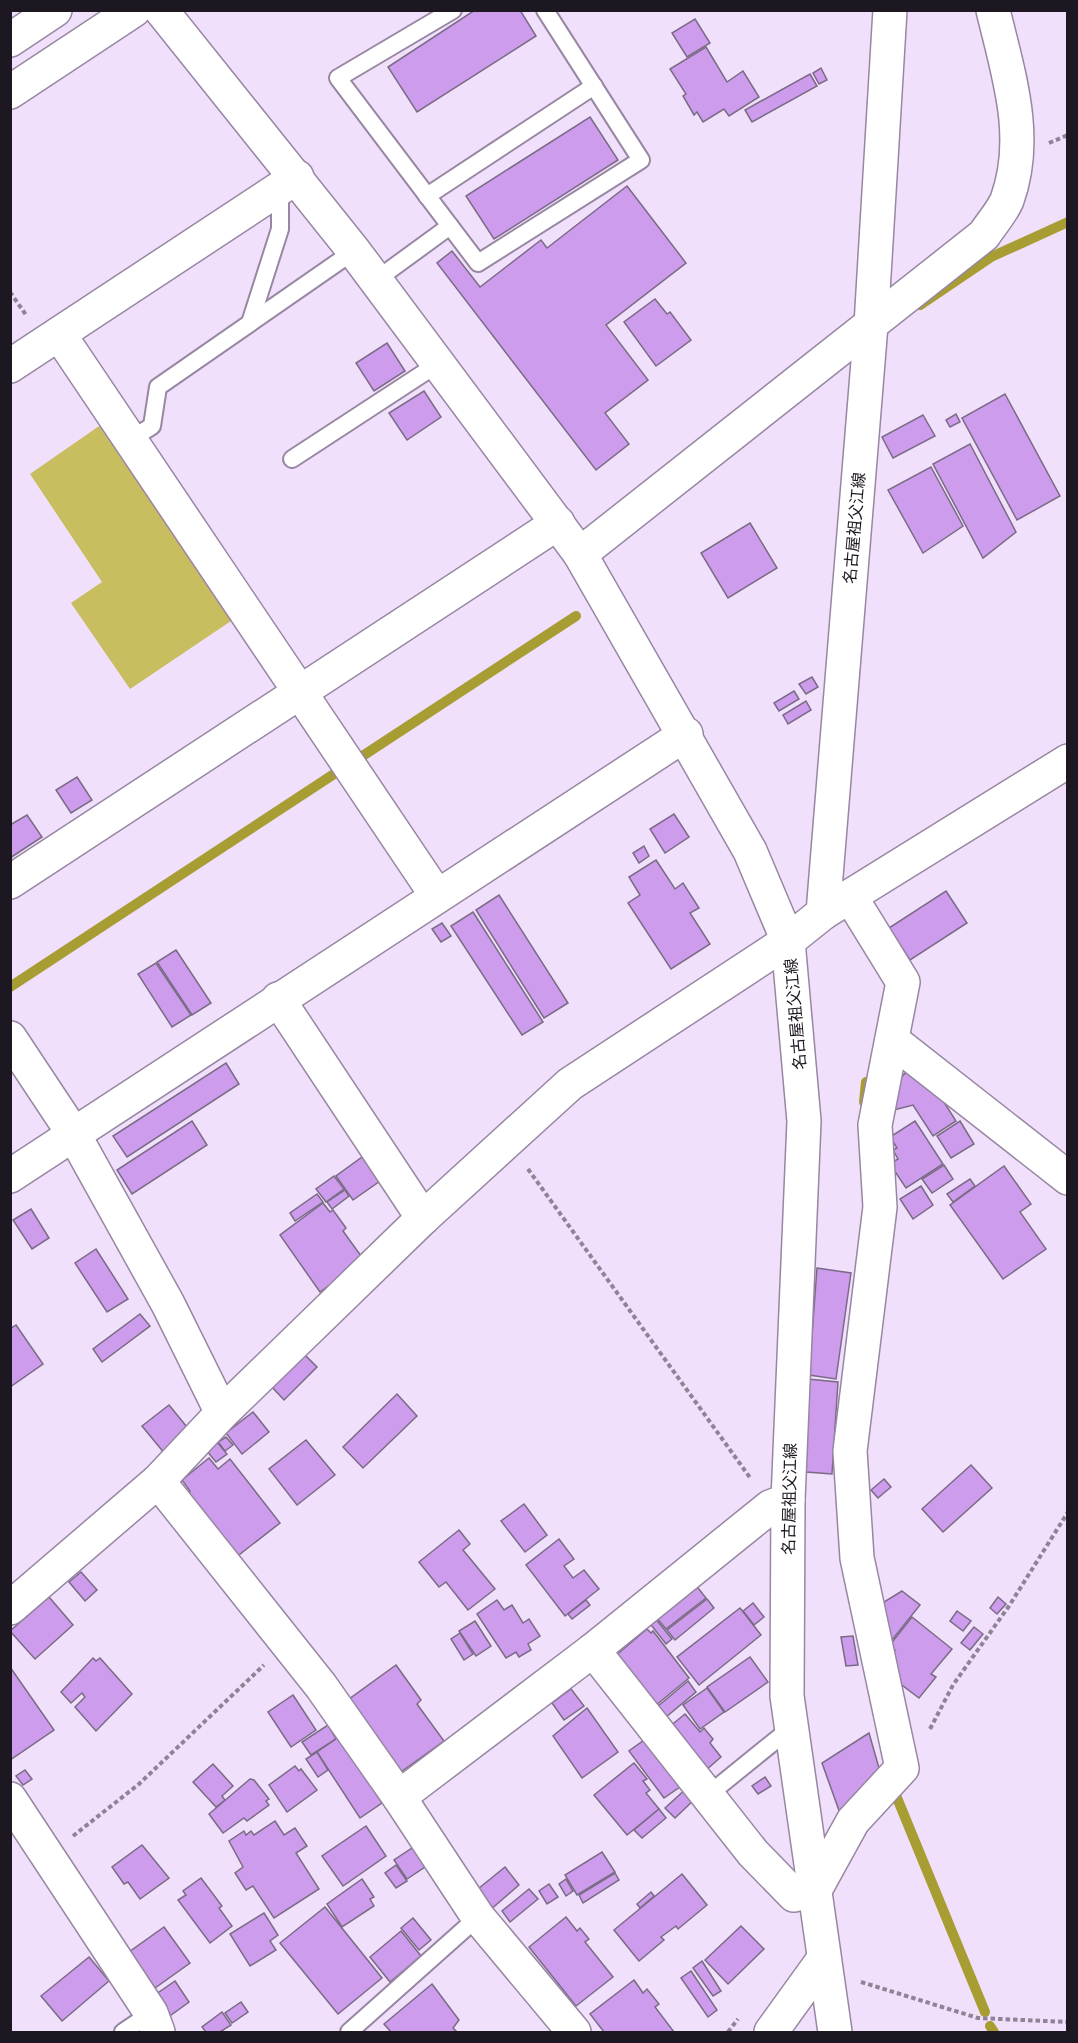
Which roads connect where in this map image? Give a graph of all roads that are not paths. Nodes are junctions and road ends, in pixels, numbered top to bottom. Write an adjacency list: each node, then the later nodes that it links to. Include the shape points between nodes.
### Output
1 (55, 10): 8 (street)
2 (134, 10): 10 (street)
3 (161, 10): 11 (street)
4 (453, 10): 12 (lane, via 338,78)
5 (545, 10): 9 (lane)
6 (890, 10): 17 (street, 名古屋祖父江線)
7 (993, 10): 17 (street, via 1016,105 1017,156 1006,202 984,235)
8 (10, 40)
9 (594, 86): 12 (lane); 13 (lane, via 641,159 478,263)
10 (10, 92)
11 (289, 183): 14 (street); 16 (lane, via 280,229); 18 (street)
12 (427, 196): 13 (lane)
13 (450, 226): 15 (lane)
14 (354, 251): 15 (street); 16 (lane)
15 (376, 280): 19 (street)
16 (250, 322): 21 (lane, via 158,387 152,426)
17 (871, 325): 24 (street); 31 (street, 名古屋祖父江線)
18 (59, 334): 20 (street); 21 (street)
19 (439, 363): 22 (lane); 23 (street)
20 (10, 366)
21 (130, 440): 25 (street)
22 (292, 459)
23 (558, 523): 24 (street); 25 (street)
24 (580, 554): 26 (street)
25 (299, 692): 28 (street); 29 (street)
26 (686, 734): 29 (street); 32 (street, via 750,851)
27 (1068, 761): 30 (street)
28 (10, 882)
29 (437, 896): 33 (street)
30 (850, 896): 31 (street); 35 (street, via 903,982)
31 (823, 913): 32 (street, 名古屋祖父江線)
32 (788, 941): 39 (street, via 570,1084); 42 (street, 名古屋祖父江線, via 804,1121)
33 (278, 999): 36 (street); 39 (street)
34 (10, 1038): 36 (street)
35 (892, 1040): 38 (street); 49 (street, via 876,1125 880,1207 850,1451 857,1558 902,1768 853,1821)
36 (73, 1133): 37 (street); 40 (street, via 168,1304)
37 (10, 1176)
38 (1068, 1178)
39 (423, 1218): 40 (street)
40 (222, 1413): 41 (street)
41 (158, 1481): 43 (street); 47 (street, via 321,1686)
42 (779, 1503): 44 (street); 45 (street, 名古屋祖父江線, via 787,1696)
43 (10, 1608)
44 (593, 1650): 46 (street); 47 (street)
45 (792, 1727): 46 (lane); 49 (street, 名古屋祖父江線)
46 (708, 1795): 49 (street, via 753,1853 794,1895)
47 (399, 1797): 50 (street)
48 (10, 1799): 52 (street)
49 (815, 1890): 51 (street, 名古屋祖父江線)
50 (478, 1917): 54 (lane); 55 (street)
51 (824, 1965): 56 (street); 57 (street, 名古屋祖父江線)
52 (154, 2023): 53 (lane)
53 (123, 2032)
54 (349, 2032)
55 (574, 2032)
56 (771, 2032)
57 (835, 2032)

